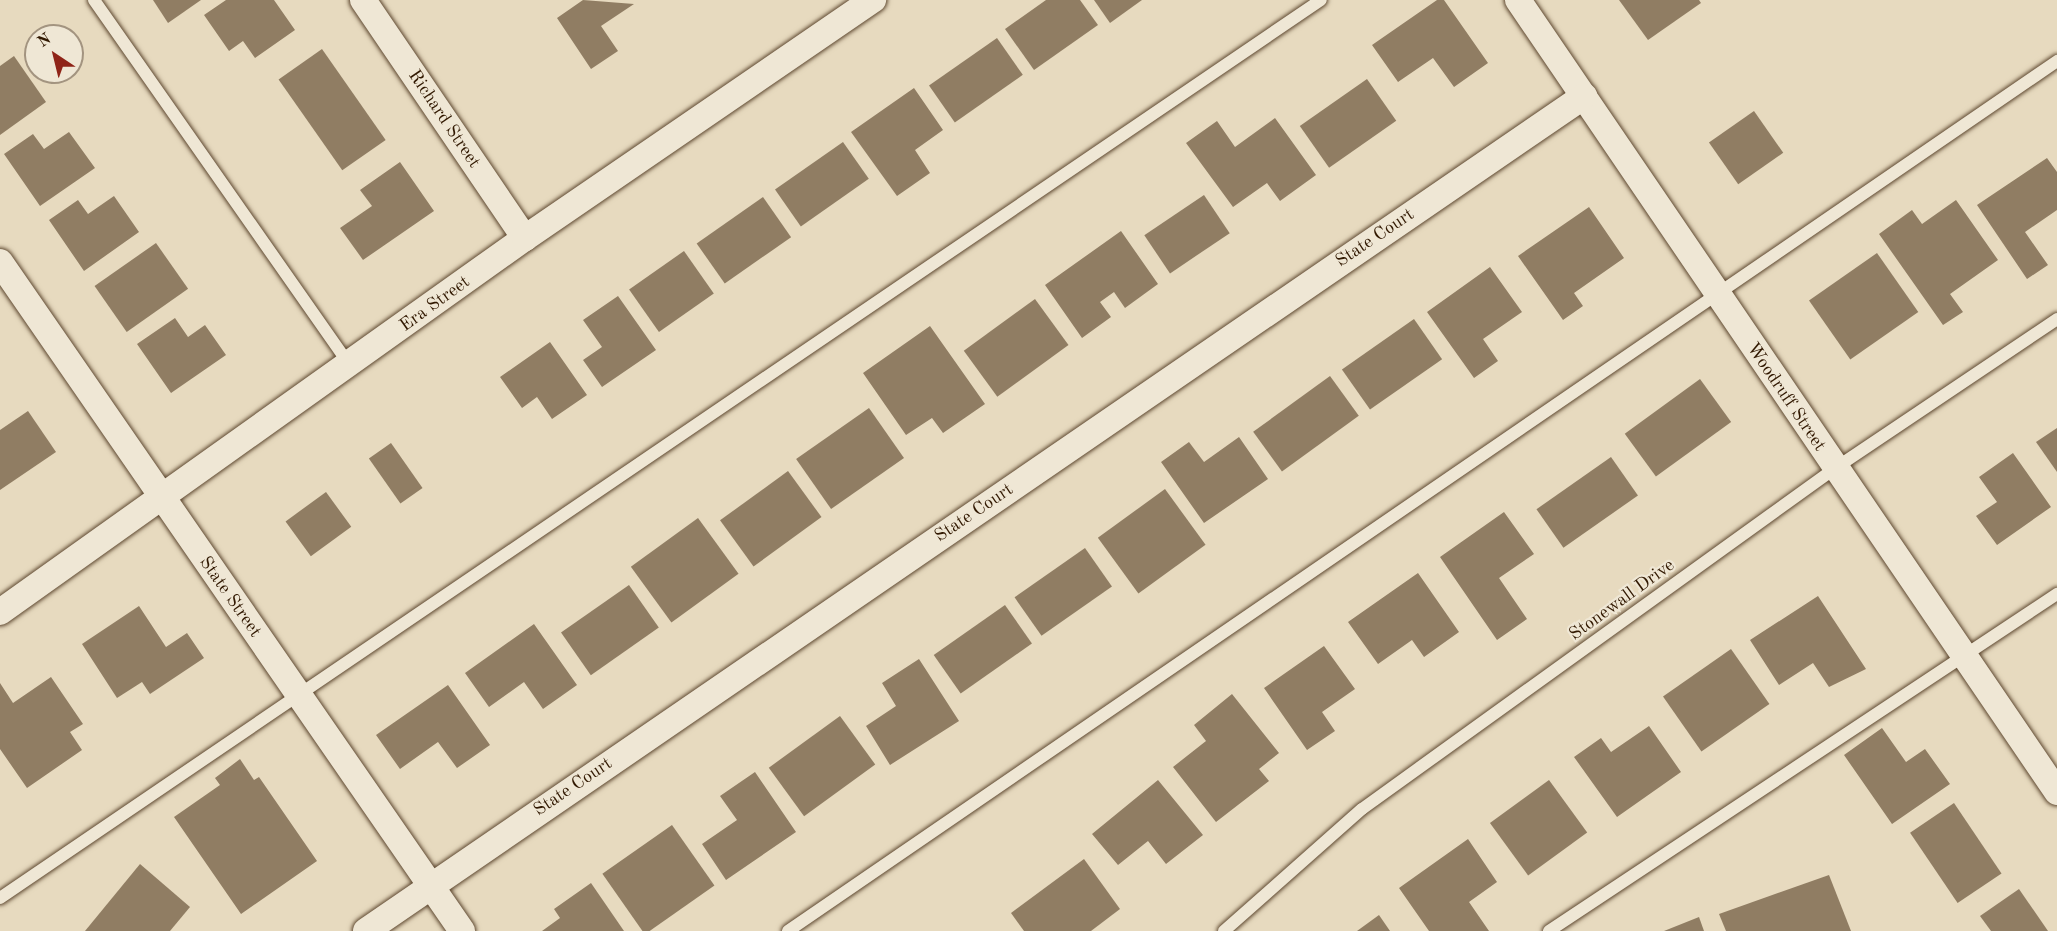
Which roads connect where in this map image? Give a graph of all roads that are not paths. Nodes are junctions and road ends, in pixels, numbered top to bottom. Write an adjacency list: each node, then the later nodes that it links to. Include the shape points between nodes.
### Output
1 (94, 0): 12 (lane)
2 (363, 0): 8 (street, Richard Street)
3 (873, 0): 8 (street, Era Street)
4 (1321, 0): 18 (lane)
5 (1518, 0): 7 (street, Woodruff Street)
6 (2057, 61): 10 (lane)
7 (1584, 96): 10 (street, Woodruff Street); 20 (street, State Court)
8 (525, 238): 12 (street, Era Street)
9 (0, 262): 14 (street, State Street)
10 (1717, 295): 13 (street, Woodruff Street); 24 (lane)
11 (2057, 319): 13 (lane, Stonewall Drive)
12 (350, 367): 14 (street, Era Street)
13 (1834, 469): 17 (street, Woodruff Street); 25 (lane, Stonewall Drive, via 1362,809)
14 (162, 499): 16 (street, Era Street); 18 (street, State Street)
15 (2057, 594): 17 (lane)
16 (0, 612)
17 (1963, 657): 19 (street, Woodruff Street); 26 (lane)
18 (298, 695): 20 (street, State Street); 21 (lane)
19 (2057, 792)
20 (431, 884): 22 (street, State Court); 23 (street, State Street)
21 (0, 898)
22 (366, 931)
23 (462, 931)
24 (788, 931)
25 (1224, 931)
26 (1549, 931)

